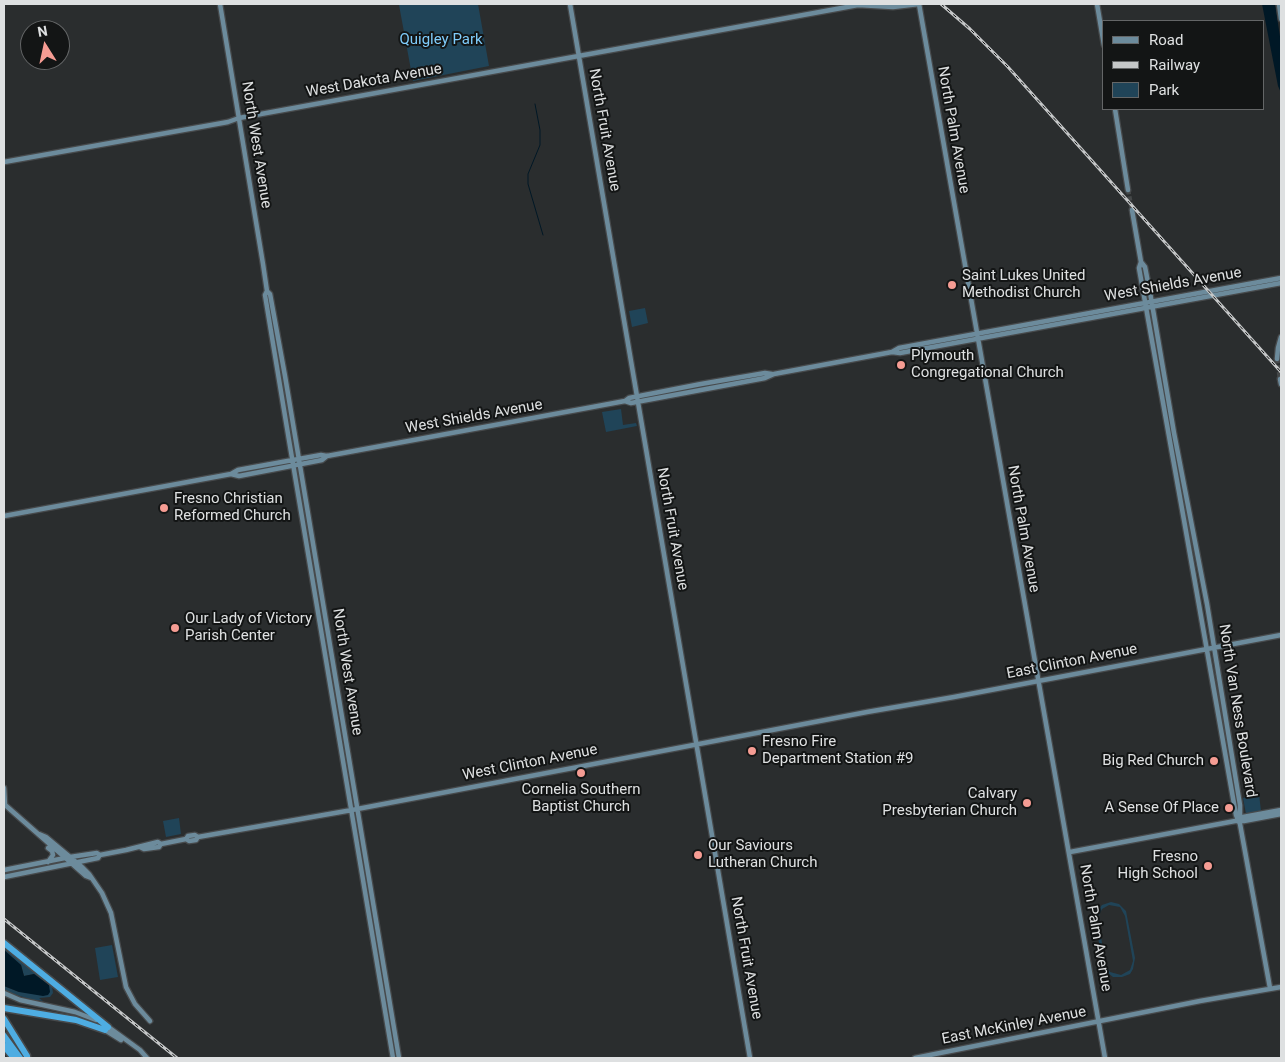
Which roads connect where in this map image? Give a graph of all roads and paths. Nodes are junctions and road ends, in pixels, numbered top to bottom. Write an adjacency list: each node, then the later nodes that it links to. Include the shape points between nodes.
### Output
1 (220, 4): 10 (main road, North West Avenue)
2 (570, 4): 8 (main road, North Fruit Avenue)
3 (919, 4): 8 (main road, West Dakota Avenue, via 893,8 858,5); 20 (main road, North Palm Avenue)
4 (1097, 4): 7 (main road)
5 (1279, 4): 6 (main road)
6 (1281, 19)
7 (1102, 33)
8 (579, 56): 10 (main road, West Dakota Avenue); 26 (main road, North Fruit Avenue)
9 (1115, 110): 12 (main road)
10 (239, 118): 11 (main road, West Dakota Avenue); 17 (main road, North West Avenue)
11 (4, 162)
12 (1128, 190)
13 (1132, 210): 14 (main road, North Van Ness Boulevard)
14 (1141, 262): 18 (main road, North Van Ness Boulevard, via 1145,267); 19 (main road, North Van Ness Boulevard, via 1139,268)
15 (1281, 278): 18 (main road, West Shields Avenue)
16 (1281, 283): 18 (main road, West Shields Avenue)
17 (267, 291): 27 (main road, North West Avenue); 28 (main road, North West Avenue)
18 (1152, 304): 19 (main road, West Shields Avenue); 31 (main road, North Van Ness Boulevard)
19 (1146, 305): 20 (main road, West Shields Avenue); 32 (main road, North Van Ness Boulevard)
20 (976, 336): 23 (main road, West Shields Avenue, via 900,354 892,352); 33 (main road, North Palm Avenue)
21 (1281, 337): 22 (main road)
22 (1277, 359)
23 (774, 374): 24 (main road, West Shields Avenue); 25 (main road, West Shields Avenue)
24 (701, 384): 25 (main road); 26 (main road, West Shields Avenue)
25 (680, 394): 26 (main road, West Shields Avenue)
26 (637, 399): 27 (main road, West Shields Avenue, via 628,398); 35 (main road, North Fruit Avenue)
27 (299, 462): 28 (main road, West Shields Avenue); 38 (main road, North West Avenue)
28 (293, 463): 29 (main road, West Shields Avenue, via 238,470 231,474); 38 (main road, North West Avenue)
29 (4, 516)
30 (1281, 635): 31 (main road, East Clinton Avenue)
31 (1213, 647): 32 (main road, East Clinton Avenue); 41 (main road, North Van Ness Boulevard, via 1240,805)
32 (1207, 648): 33 (main road, East Clinton Avenue); 41 (main road, North Van Ness Boulevard)
33 (1038, 682): 34 (main road, East Clinton Avenue); 44 (main road, North Palm Avenue)
34 (867, 712): 35 (main road, West Clinton Avenue)
35 (696, 745): 38 (main road, West Clinton Avenue); 68 (main road, North Fruit Avenue)
36 (4, 788): 37 (main road)
37 (4, 804): 42 (main road)
38 (355, 809): 45 (main road, West Clinton Avenue, via 198,837 196,840 152,843); 66 (main road, North West Avenue); 67 (main road, North West Avenue)
39 (1281, 810): 41 (main road)
40 (1281, 814): 41 (main road, via 1244,821)
41 (1239, 818): 44 (main road); 53 (main road)
42 (39, 834): 43 (main road); 46 (main road)
43 (46, 842): 46 (main road); 47 (main road, via 53,855)
44 (1070, 852): 58 (main road, North Palm Avenue)
45 (100, 855): 46 (main road, West Clinton Avenue); 48 (main road, West Clinton Avenue)
46 (67, 857): 47 (main road, West Clinton Avenue); 48 (main road)
47 (48, 862): 49 (main road, West Clinton Avenue)
48 (74, 863): 50 (main road, West Clinton Avenue); 57 (main road, via 99,888 109,908 128,993)
49 (4, 870)
50 (4, 877)
51 (4, 943): 60 (highway)
52 (1281, 987): 53 (main road, East McKinley Avenue)
53 (1270, 988): 58 (main road, East McKinley Avenue)
54 (4, 993): 60 (main road, via 20,1000 82,1014)
55 (4, 1008): 60 (highway)
56 (4, 1019): 64 (highway)
57 (150, 1021)
58 (1099, 1022): 69 (main road, East McKinley Avenue); 70 (main road, North Palm Avenue)
59 (4, 1024): 64 (highway)
60 (107, 1028): 65 (main road)
61 (4, 1036): 64 (highway)
62 (4, 1046): 63 (highway)
63 (14, 1058)
64 (25, 1058)
65 (146, 1058)
66 (393, 1058)
67 (399, 1058)
68 (750, 1058)
69 (916, 1058)
70 (1105, 1058)

